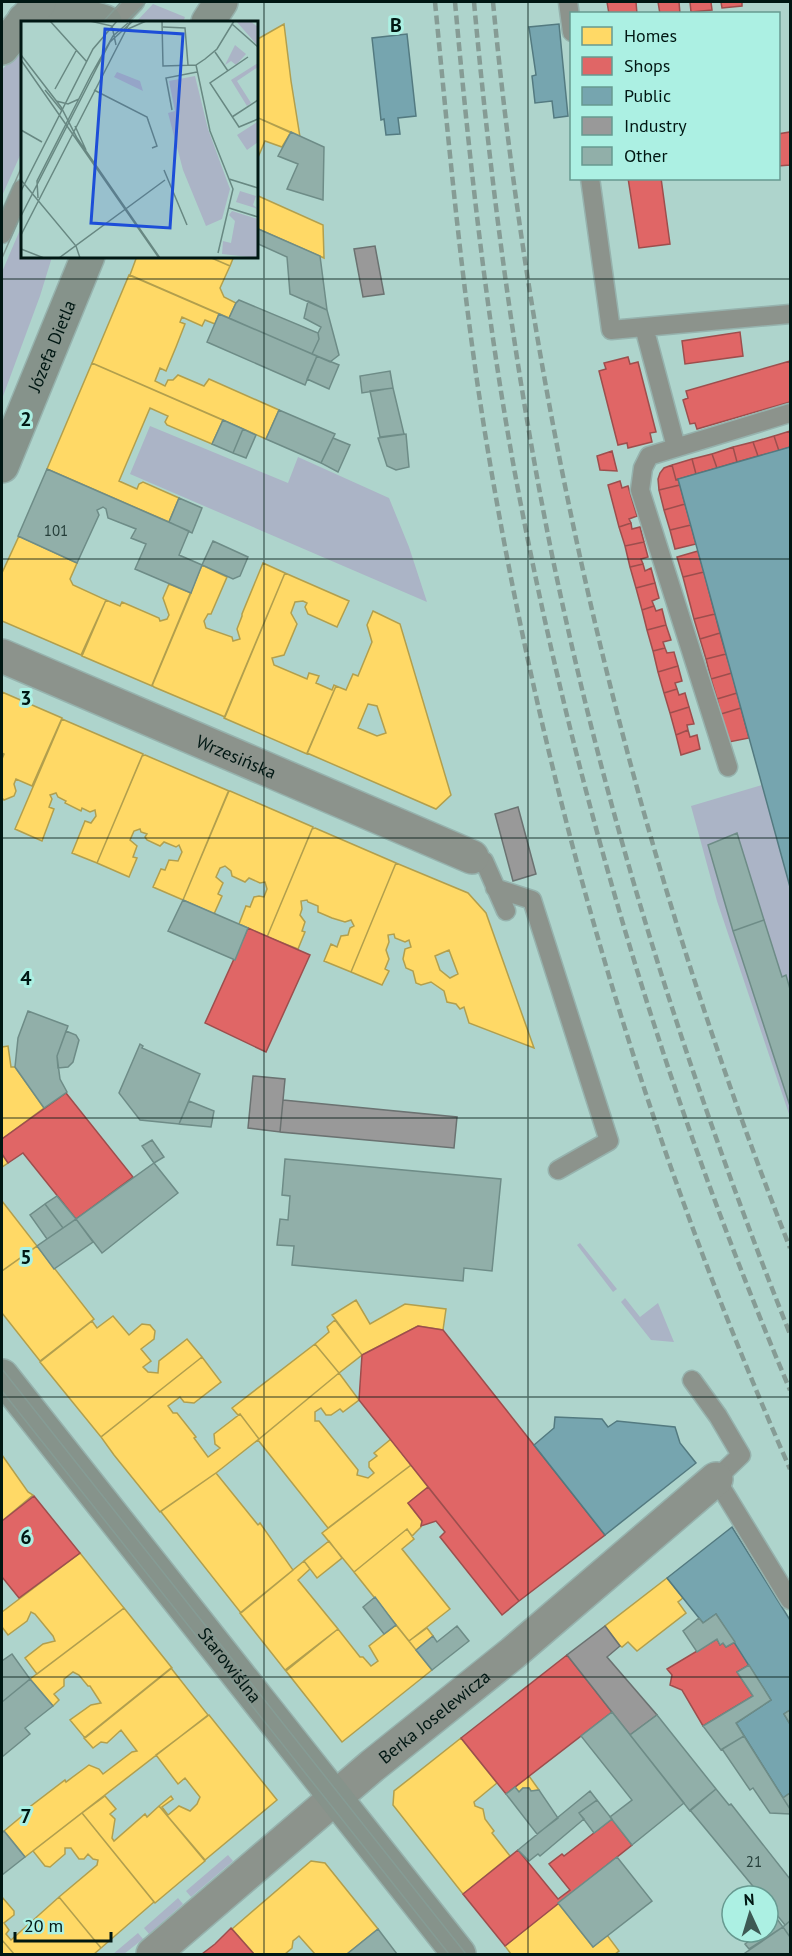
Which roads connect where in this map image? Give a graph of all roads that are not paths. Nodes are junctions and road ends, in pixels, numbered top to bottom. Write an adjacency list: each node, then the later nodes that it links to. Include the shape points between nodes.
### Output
1 (100, 2): 7 (street)
2 (135, 2): 8 (lane)
3 (568, 2): 5 (lane)
4 (32, 11): 6 (street)
5 (570, 17)
6 (101, 21)
7 (110, 21)
8 (117, 21)
9 (21, 25): 10 (street)
10 (2, 48)
11 (590, 180): 16 (lane, via 611,330)
12 (21, 191): 13 (lane)
13 (2, 234)
14 (87, 258): 19 (street, Józefa Dietla)
15 (790, 314): 16 (lane)
16 (644, 327): 18 (lane)
17 (790, 413): 18 (lane)
18 (676, 447): 21 (lane, via 649,456 640,490)
19 (2, 466)
20 (2, 656): 22 (street, Wrzesińska)
21 (728, 766)
22 (472, 857): 23 (lane, via 484,861)
23 (495, 888): 24 (lane); 25 (lane, via 531,900 609,1141)
24 (506, 911)
25 (558, 1170)
26 (2, 1376): 30 (street, Starowiślna)
27 (692, 1380): 28 (lane, via 741,1455)
28 (716, 1479): 29 (lane); 30 (street, Berka Joselewicza, via 513,1653)
29 (790, 1600)
30 (334, 1799): 31 (street, Berka Joselewicza); 32 (street, Starowiślna)
31 (153, 1954)
32 (459, 1954)

